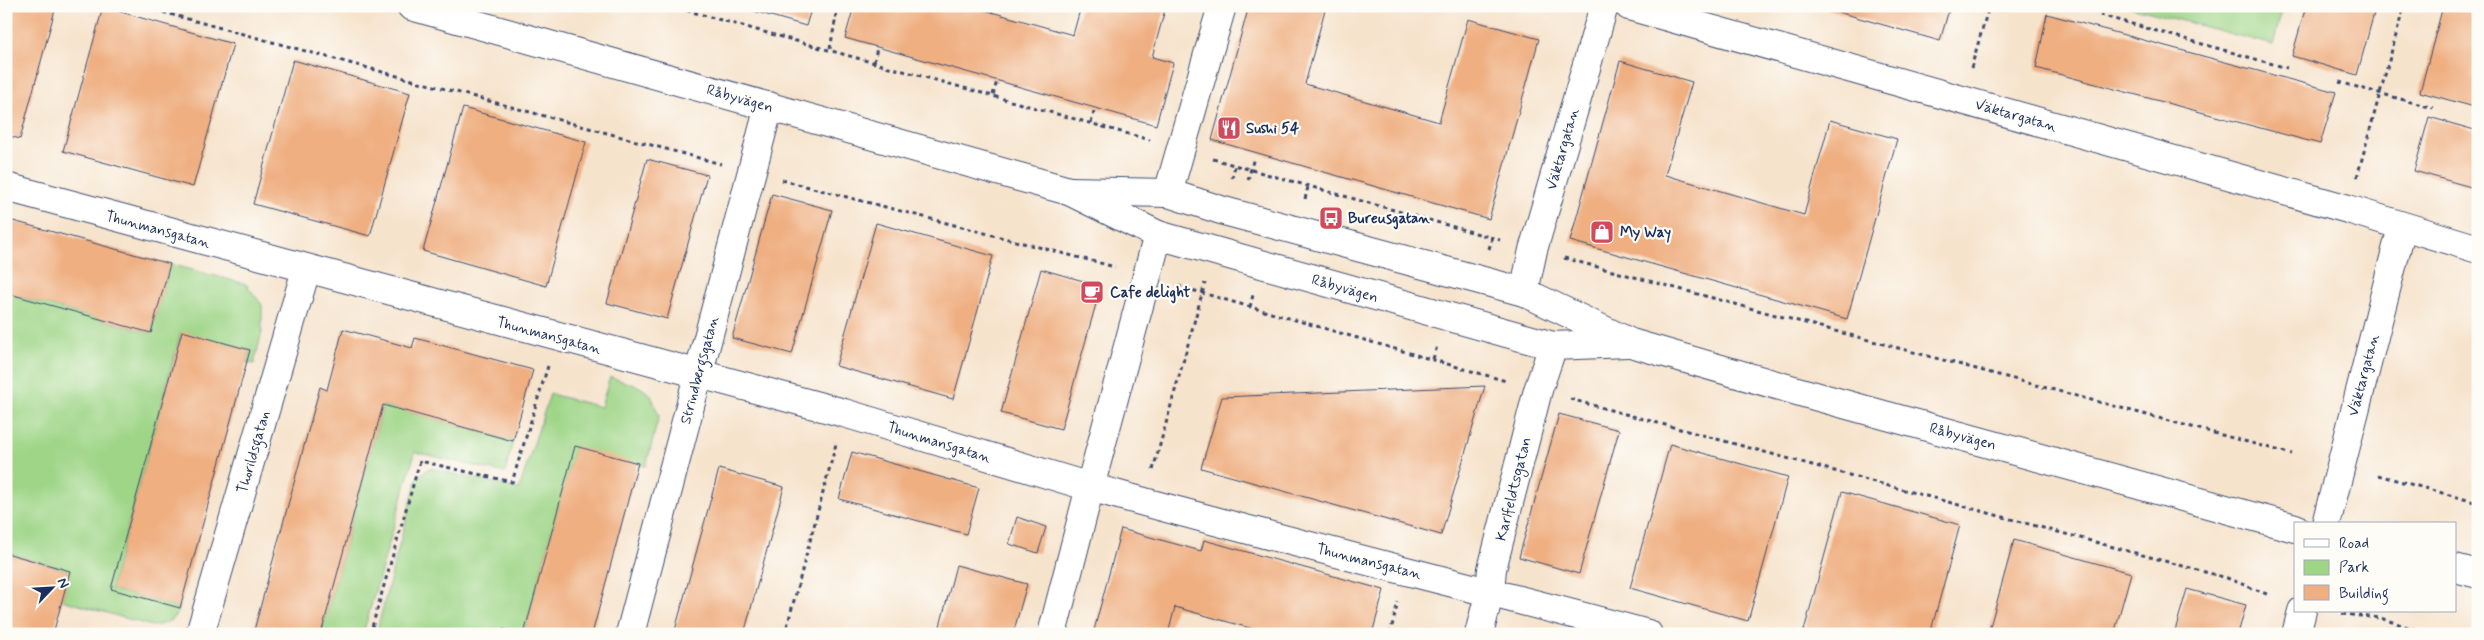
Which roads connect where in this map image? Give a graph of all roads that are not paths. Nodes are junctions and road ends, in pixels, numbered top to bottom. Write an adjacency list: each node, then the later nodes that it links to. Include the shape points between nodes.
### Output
1 (411, 6): 5 (street, Råbyvägen)
2 (1222, 6): 8 (street)
3 (1604, 6): 13 (street, Väktargatan, via 1533,250)
4 (1629, 6): 9 (street, Väktargatan)
5 (769, 106): 7 (street, Råbyvägen); 16 (street, Strindbergsgatan)
6 (6, 187): 12 (street, Thunmansgatan)
7 (1069, 191): 8 (street, Råbyvägen); 10 (street, Råbyvägen)
8 (1168, 193): 13 (street, Råbyvägen)
9 (2402, 227): 11 (street, Väktargatan); 18 (street, Väktargatan)
10 (1158, 235): 15 (street, Råbyvägen); 17 (street)
11 (2478, 249)
12 (306, 270): 16 (street, Thunmansgatan); 24 (street, Thorildsgatan)
13 (1524, 292): 14 (street, Råbyvägen)
14 (1631, 343): 15 (street, Råbyvägen); 19 (street, Råbyvägen)
15 (1553, 346): 22 (street, Karlfeldtsgatan, via 1538,390 1492,569)
16 (698, 374): 17 (street, Thunmansgatan, via 844,413); 25 (street, Strindbergsgatan)
17 (1090, 486): 22 (street, Thunmansgatan, via 1276,539); 26 (street)
18 (2327, 522)
19 (2294, 528)
20 (2456, 568): 21 (street)
21 (2478, 574)
22 (1490, 591): 27 (street, Karlfeldtsgatan); 28 (street, Thunmansgatan)
23 (2302, 612): 29 (street)
24 (200, 634)
25 (630, 634)
26 (1052, 634)
27 (1479, 634)
28 (1648, 634)
29 (2296, 634)

